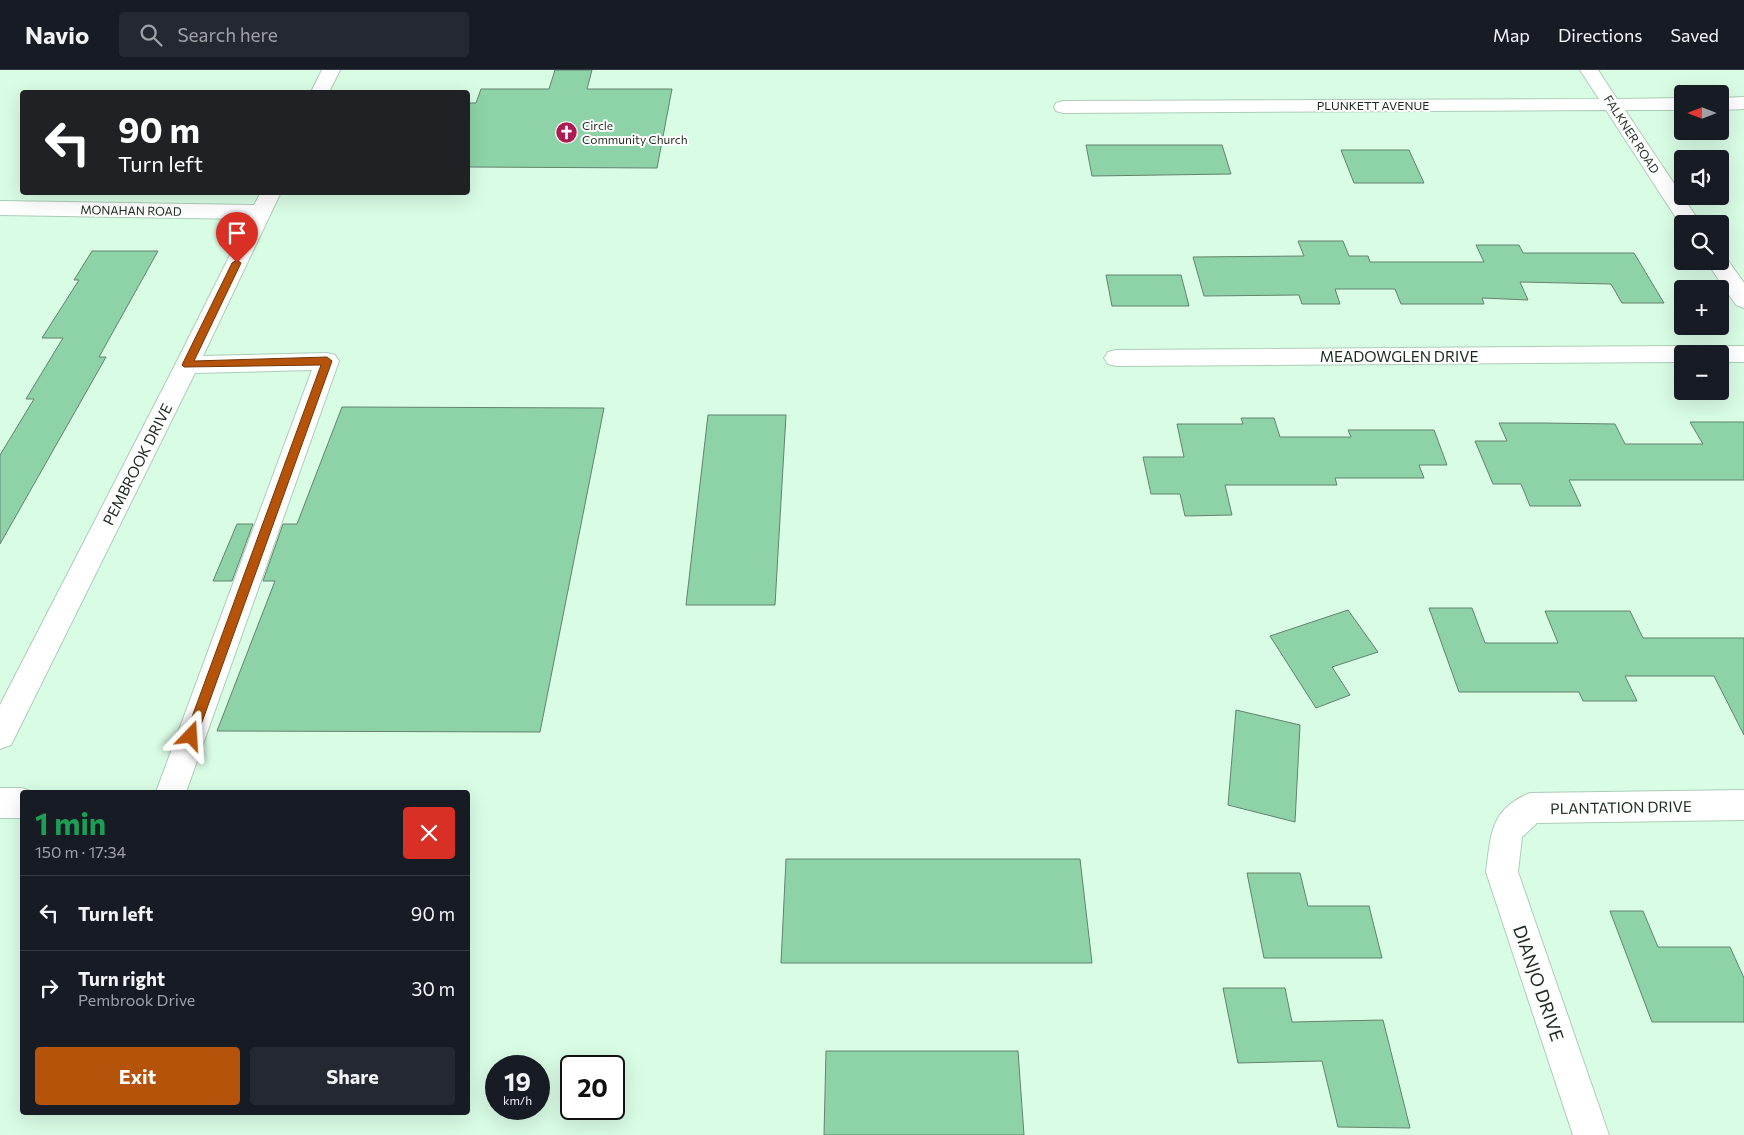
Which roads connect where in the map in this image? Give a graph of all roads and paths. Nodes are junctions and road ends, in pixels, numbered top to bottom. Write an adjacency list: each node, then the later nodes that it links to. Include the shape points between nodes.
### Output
1 (332, 70): 3 (street)
2 (1590, 70): 5 (street, FALKNER ROAD)
3 (321, 90)
4 (1744, 103): 7 (street)
5 (1612, 104): 6 (street, PLUNKETT AVENUE); 8 (street, PLUNKETT AVENUE); 11 (street, FALKNER ROAD)
6 (1674, 104)
7 (1729, 104)
8 (1063, 106)
9 (266, 202): 10 (street, MONAHAN ROAD); 18 (street, PEMBROOK DRIVE)
10 (0, 208)
11 (1685, 215)
12 (1723, 270): 13 (street)
13 (1744, 300)
14 (1674, 354): 17 (street, MEADOWGLEN DRIVE)
15 (1729, 354): 16 (street)
16 (1744, 354)
17 (1116, 358)
18 (187, 365): 19 (street, PEMBROOK DRIVE); 20 (street, via 327,361)
19 (0, 735)
20 (172, 790)
21 (0, 803): 22 (street)
22 (20, 803)
23 (1744, 806): 24 (street, PLANTATION DRIVE, via 1530,808)
24 (1507, 830): 25 (street, DIANJO DRIVE, via 1502,872)
25 (1590, 1135)

